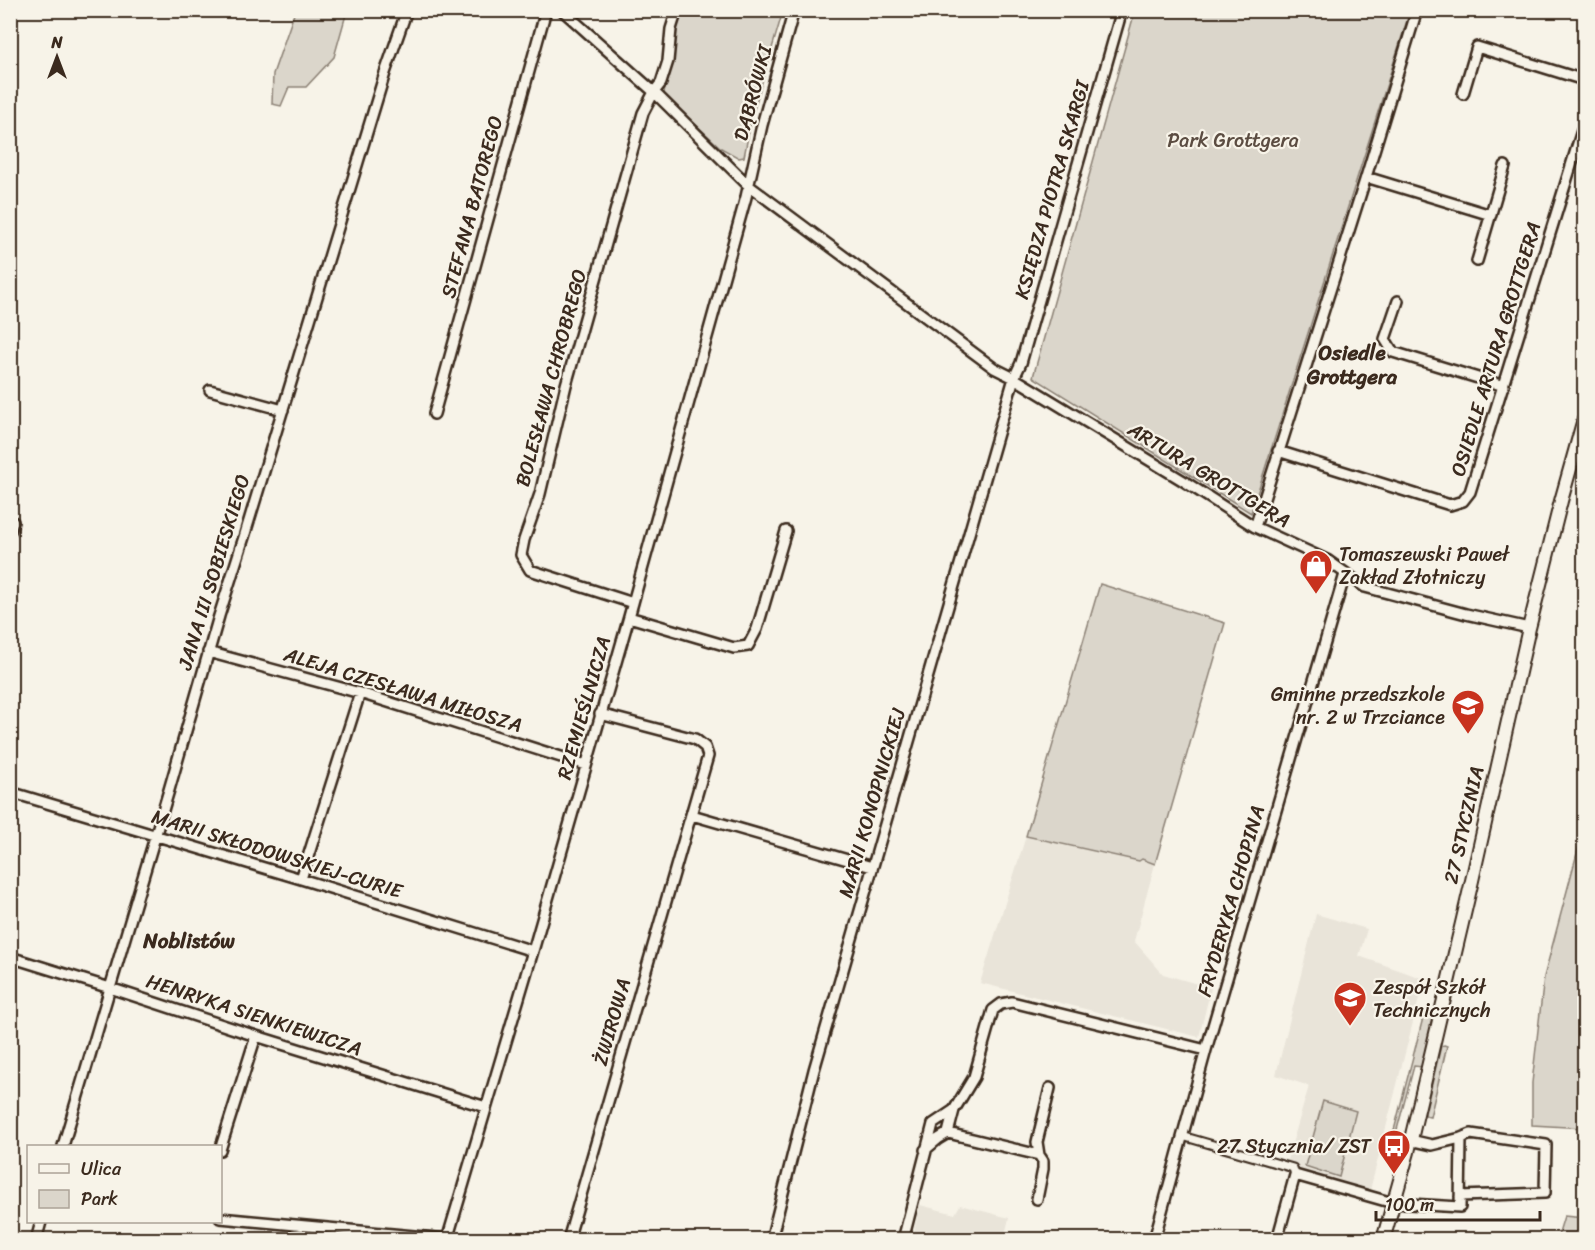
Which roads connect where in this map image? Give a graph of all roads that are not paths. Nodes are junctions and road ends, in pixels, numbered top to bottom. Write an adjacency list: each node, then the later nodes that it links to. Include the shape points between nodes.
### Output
1 (407, 10): 21 (street, JANA III SOBIESKIEGO)
2 (546, 10): 22 (street, STEFANA BATOREGO)
3 (562, 10): 9 (street, ARTURA GROTTGERA)
4 (677, 10): 9 (street, BOLESŁAWA CHROBREGO, via 668,61)
5 (794, 10): 14 (street, DĄBRÓWKI)
6 (1122, 10): 18 (street, KSIĘDZA PIOTRA SKARGI)
7 (1417, 10): 13 (street)
8 (1584, 80): 10 (street, via 1477,46)
9 (654, 92): 14 (street, ARTURA GROTTGERA); 28 (street, BOLESŁAWA CHROBREGO, via 643,113 521,555 530,570)
10 (1462, 94)
11 (1584, 124): 19 (street, OSIEDLE ARTURA GROTTGERA)
12 (1505, 166): 15 (street)
13 (1366, 177): 15 (street); 24 (street)
14 (748, 185): 18 (street, ARTURA GROTTGERA, via 994,368); 28 (street, RZEMIEŚLNICZA)
15 (1491, 215): 16 (street)
16 (1477, 261)
17 (1398, 301): 19 (street, via 1385,339 1393,352)
18 (1014, 378): 25 (street, ARTURA GROTTGERA); 38 (street, MARII KONOPNICKIEJ)
19 (1504, 386): 24 (street, OSIEDLE ARTURA GROTTGERA, via 1470,492 1463,501 1450,505)
20 (210, 390): 21 (street)
21 (283, 410): 31 (street, JANA III SOBIESKIEGO)
22 (434, 414)
23 (1584, 419): 30 (main road, 27 STYCZNIA)
24 (1278, 451): 25 (street)
25 (1254, 527): 27 (street, ARTURA GROTTGERA, via 1327,560)
26 (786, 531): 29 (street, via 757,629 748,646 734,648)
27 (1345, 574): 30 (street, ARTURA GROTTGERA, via 1365,587); 44 (street, FRYDERYKA CHOPINA)
28 (633, 603): 29 (street, RZEMIEŚLNICZA)
29 (629, 617): 33 (street, RZEMIEŚLNICZA)
30 (1529, 628): 51 (main road, 27 STYCZNIA)
31 (208, 652): 32 (street, ALEJA CZESŁAWA MIŁOSZA); 37 (street, JANA III SOBIESKIEGO)
32 (360, 693): 34 (street, ALEJA CZESŁAWA MIŁOSZA); 39 (street)
33 (600, 714): 34 (street, RZEMIEŚLNICZA); 36 (street, ŻWIROWA, via 696,739 705,747 708,756)
34 (586, 765): 40 (street, RZEMIEŚLNICZA)
35 (10, 792): 37 (street, MARII SKŁODOWSKIEJ-CURIE)
36 (692, 815): 38 (street); 64 (street, ŻWIROWA)
37 (155, 836): 39 (street, MARII SKŁODOWSKIEJ-CURIE); 42 (street, JANA III SOBIESKIEGO)
38 (872, 867): 65 (street, MARII KONOPNICKIEJ)
39 (302, 879): 40 (street, MARII SKŁODOWSKIEJ-CURIE)
40 (533, 951): 46 (street, RZEMIEŚLNICZA)
41 (10, 957): 42 (street, HENRYKA SIENKIEWICZA)
42 (110, 988): 43 (street, HENRYKA SIENKIEWICZA); 52 (street, JANA III SOBIESKIEGO)
43 (256, 1036): 46 (street, HENRYKA SIENKIEWICZA); 53 (street)
44 (1206, 1050): 47 (street, via 1012,1002 1001,1004 993,1010 974,1077); 49 (street, FRYDERYKA CHOPINA)
45 (1050, 1089): 55 (street, via 1037,1142)
46 (486, 1107): 63 (street, RZEMIEŚLNICZA)
47 (954, 1110): 48 (street); 54 (street, via 933,1124)
48 (948, 1133): 54 (street); 55 (street)
49 (1182, 1136): 56 (street, via 1293,1168); 67 (street, FRYDERYKA CHOPINA)
50 (1461, 1138): 51 (street, via 1432,1145); 57 (street); 57 (street, via 1471,1134 1546,1144 1545,1194)
51 (1410, 1140): 59 (main road, 27 STYCZNIA)
52 (63, 1145)
53 (222, 1145)
54 (925, 1150): 66 (street)
55 (1039, 1155): 58 (street, via 1043,1169)
56 (1295, 1175): 59 (street); 68 (street)
57 (1460, 1196): 59 (street, via 1460,1207)
58 (1037, 1199)
59 (1393, 1203): 69 (main road, 27 STYCZNIA)
60 (222, 1218): 63 (street)
61 (40, 1223): 62 (street)
62 (36, 1239)
63 (447, 1239)
64 (568, 1239)
65 (771, 1239)
66 (903, 1239)
67 (1154, 1239)
68 (1277, 1239)
69 (1383, 1239)

